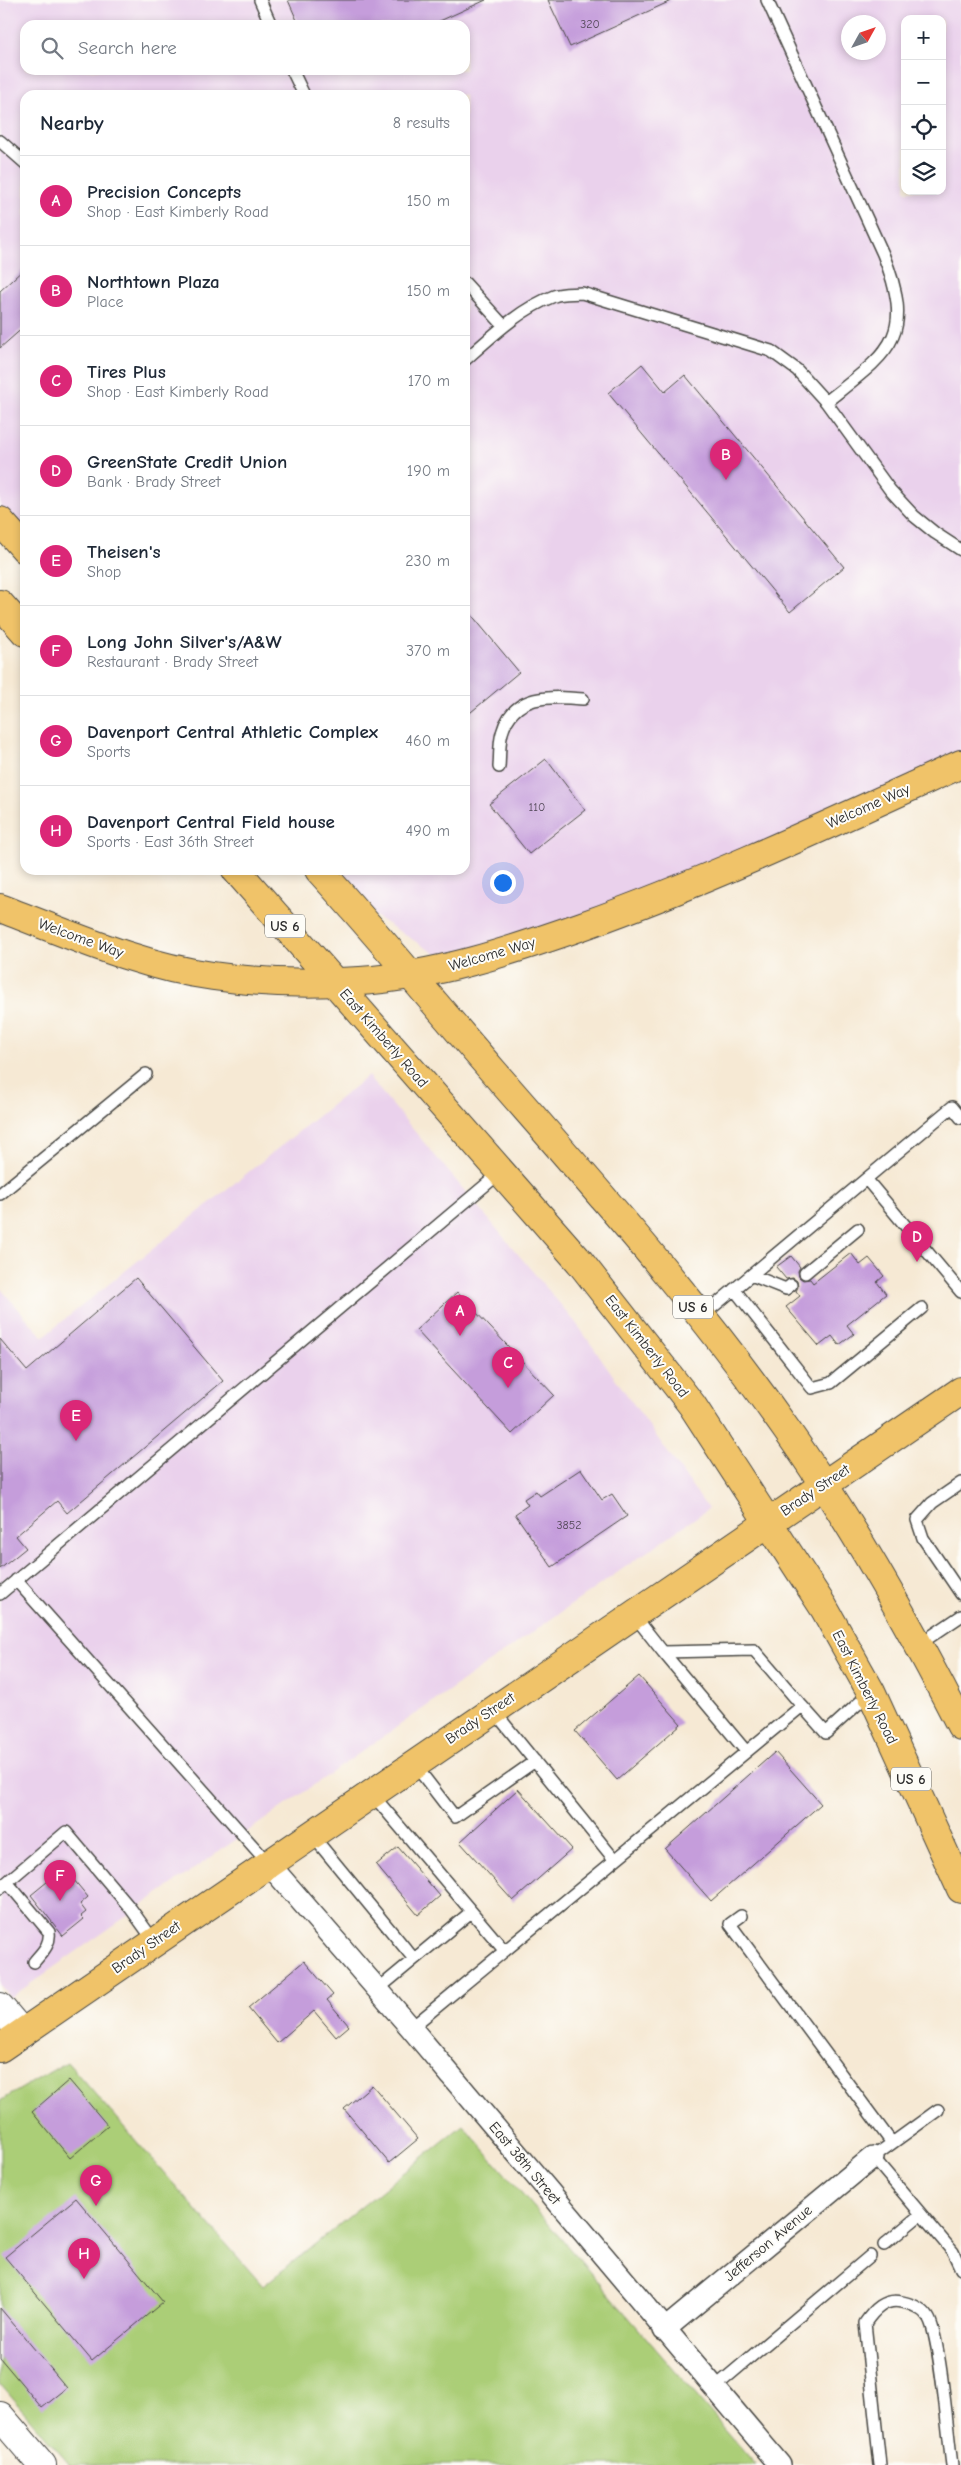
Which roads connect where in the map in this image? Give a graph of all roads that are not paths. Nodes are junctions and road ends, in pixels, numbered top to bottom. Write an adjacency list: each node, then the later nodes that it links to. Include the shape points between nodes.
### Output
1 (260, 0): 3 (lane)
2 (767, 0): 11 (lane, via 883,254 899,306 896,330 884,353)
3 (269, 20)
4 (294, 75): 5 (lane)
5 (302, 90)
6 (0, 141): 7 (lane)
7 (20, 159)
8 (470, 289): 9 (lane)
9 (504, 326): 10 (lane); 11 (lane, via 556,295 582,293 770,351 797,370)
10 (470, 356)
11 (826, 402): 14 (lane, via 896,496 935,533)
12 (0, 521): 13 (main road)
13 (20, 543)
14 (961, 550)
15 (0, 604): 16 (main road)
16 (20, 626)
17 (583, 699): 19 (lane, via 554,696 529,700 505,724)
18 (961, 764): 23 (main road, Welcome Way, via 646,903 455,966)
19 (499, 767)
20 (240, 875): 24 (main road, East Kimberly Road / US 6)
21 (322, 875): 23 (main road, US 6)
22 (0, 908): 24 (main road, Welcome Way, via 157,964 212,976 271,981)
23 (408, 974): 24 (main road, Welcome Way, via 361,981); 37 (main road, US 6, via 611,1207)
24 (334, 981): 27 (main road, East Kimberly Road / US 6)
25 (146, 1074): 29 (lane)
26 (961, 1118): 28 (lane, via 952,1107)
27 (501, 1172): 41 (main road, East Kimberly Road / US 6, via 580,1262 692,1405); 42 (lane)
28 (867, 1180): 32 (lane); 35 (lane)
29 (0, 1194)
30 (858, 1229): 31 (lane)
31 (805, 1273)
32 (751, 1275): 33 (lane, via 786,1289); 34 (lane)
33 (791, 1285)
34 (734, 1290): 36 (lane, via 812,1388 831,1383); 37 (lane)
35 (961, 1292)
36 (922, 1308)
37 (701, 1316): 40 (main road, US 6, via 787,1431)
38 (958, 1399): 40 (main road, Brady Street)
39 (961, 1483): 44 (lane, via 932,1503 917,1520 923,1538)
40 (822, 1485): 41 (main road, Brady Street); 47 (main road, US 6)
41 (770, 1521): 45 (main road, Brady Street); 49 (main road, East Kimberly Road / US 6)
42 (16, 1580): 43 (lane); 59 (lane)
43 (0, 1594)
44 (961, 1594)
45 (633, 1613): 48 (lane); 51 (main road, Brady Street)
46 (961, 1616): 47 (lane)
47 (918, 1644): 52 (main road, US 6)
48 (663, 1652): 50 (lane, via 754,1650); 53 (lane)
49 (871, 1692): 50 (lane, via 826,1733); 61 (main road, East Kimberly Road / US 6)
50 (802, 1706): 53 (lane)
51 (493, 1709): 54 (lane); 55 (main road, Brady Street)
52 (961, 1726)
53 (745, 1750): 58 (lane)
54 (535, 1760): 55 (lane, via 455,1817); 58 (lane)
55 (414, 1764): 56 (main road, Brady Street)
56 (371, 1793): 57 (main road, Brady Street); 62 (lane)
57 (311, 1833): 59 (main road, Brady Street); 66 (lane)
58 (614, 1859): 65 (lane)
59 (268, 1863): 64 (main road, Brady Street); 68 (street, East 38th Street)
60 (3, 1885): 64 (lane, via 66,1832 131,1908); 67 (lane, via 48,1932 47,1946)
61 (961, 1889)
62 (471, 1912): 65 (lane); 66 (lane)
63 (741, 1916): 73 (lane, via 730,1924)
64 (154, 1941): 71 (main road, Brady Street)
65 (504, 1950): 70 (lane)
66 (414, 1959): 68 (lane)
67 (34, 1962)
68 (378, 1990): 70 (street, East 38th Street)
69 (0, 2007): 71 (street)
70 (411, 2028): 79 (street, East 38th Street)
71 (11, 2040)
72 (938, 2110): 73 (lane)
73 (892, 2143): 74 (lane)
74 (873, 2157): 75 (lane); 79 (street, Jefferson Avenue)
75 (921, 2214): 76 (lane); 78 (lane, via 953,2252)
76 (884, 2245)
77 (870, 2256): 80 (lane)
78 (961, 2269)
79 (664, 2330): 80 (street, East 38th Street)
80 (714, 2388): 83 (street, East 38th Street)
81 (0, 2416): 82 (street)
82 (42, 2465)
83 (780, 2465)
84 (880, 2465): 85 (lane, via 865,2323 876,2308 896,2301 914,2304 928,2317 935,2337)
85 (952, 2465)

